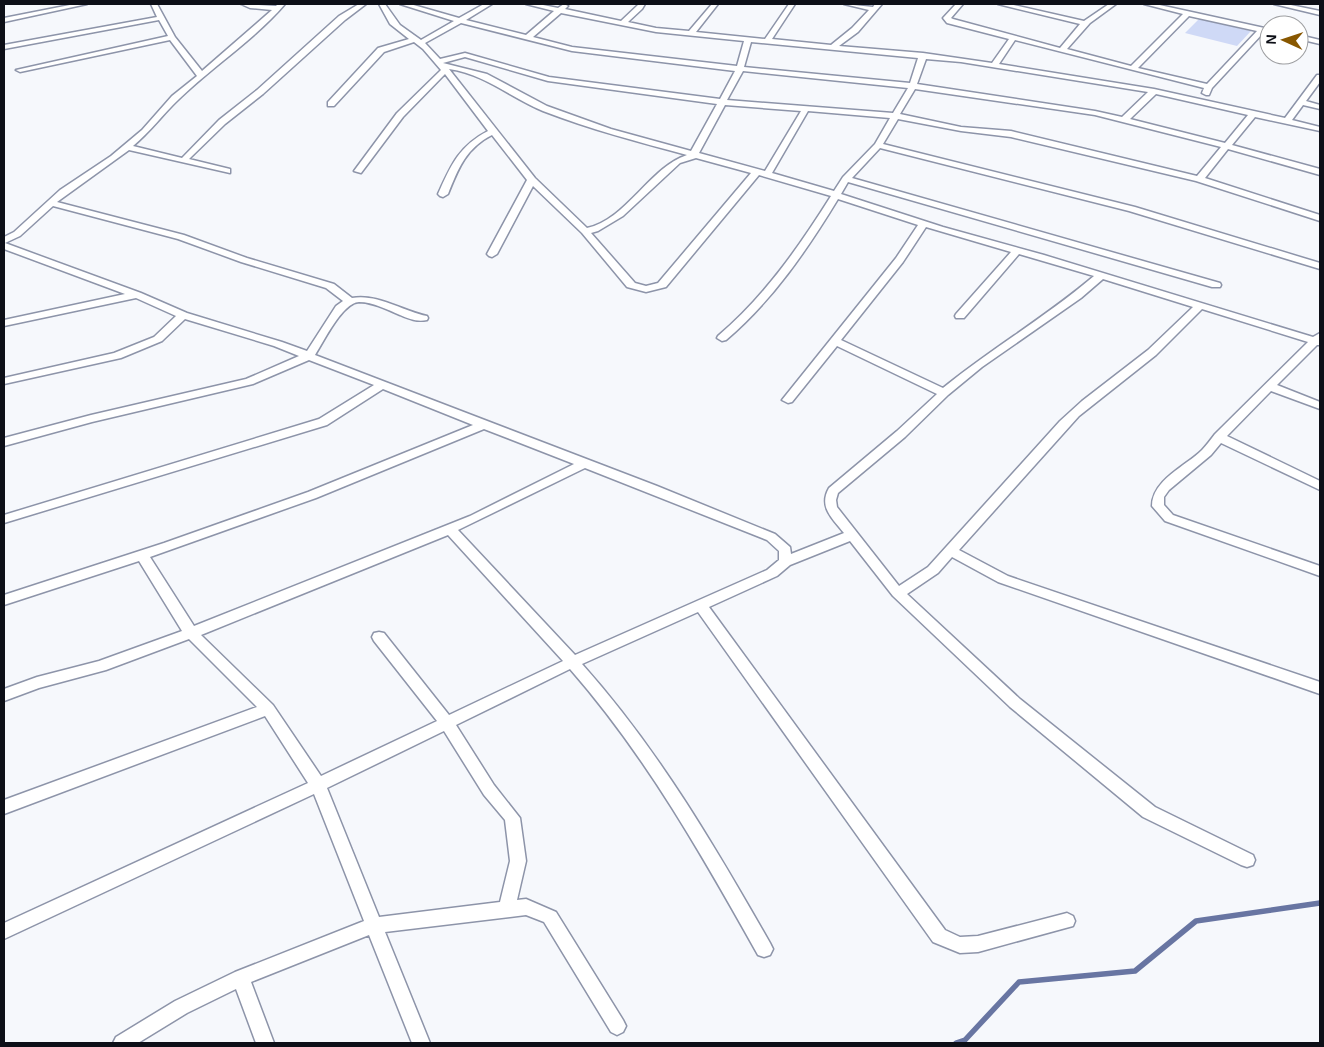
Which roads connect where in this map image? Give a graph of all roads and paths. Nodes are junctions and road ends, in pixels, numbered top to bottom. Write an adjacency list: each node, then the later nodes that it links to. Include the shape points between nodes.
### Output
1 (84, 4): 25 (street)
2 (154, 4): 24 (street)
3 (244, 4): 19 (street)
4 (363, 4): 68 (street, via 342,18)
5 (382, 4): 37 (street, via 389,20)
6 (403, 4): 26 (street)
7 (489, 4): 26 (street)
8 (529, 4): 21 (street)
9 (566, 4): 21 (street)
10 (642, 4): 28 (street)
11 (715, 4): 30 (street)
12 (792, 4): 36 (street)
13 (847, 4): 20 (street)
14 (960, 4): 34 (street, via 947,18 950,21)
15 (1002, 4): 27 (street)
16 (1113, 4): 27 (street)
17 (1147, 4): 22 (street)
18 (1277, 4): 23 (street)
19 (280, 6): 47 (street)
20 (876, 6): 39 (street, via 855,30)
21 (559, 10): 28 (street); 33 (street)
22 (1188, 13): 29 (street); 45 (street)
23 (1320, 13)
24 (161, 18): 31 (street); 38 (street)
25 (4, 20)
26 (462, 22): 33 (street); 37 (street)
27 (1085, 23): 40 (street)
28 (622, 24): 30 (street)
29 (1259, 28)
30 (691, 33): 35 (street)
31 (172, 37): 46 (street); 47 (street)
32 (1259, 37): 50 (street)
33 (527, 38): 44 (street, via 610,55)
34 (1013, 38): 40 (street); 42 (street)
35 (748, 39): 36 (street); 44 (street)
36 (767, 41): 39 (street)
37 (417, 42): 43 (street); 55 (street, via 381,50)
38 (4, 47)
39 (832, 48): 41 (street)
40 (1062, 50): 45 (street)
41 (923, 55): 42 (street); 49 (street)
42 (994, 65): 51 (street)
43 (441, 66): 52 (street, via 465,55 548,79); 63 (street); 67 (street, via 484,76 533,104 566,117); 70 (street)
44 (740, 69): 49 (street); 52 (street)
45 (1133, 69): 50 (street)
46 (20, 70)
47 (201, 76): 66 (street)
48 (1320, 77): 54 (street)
49 (913, 86): 59 (street); 60 (street)
50 (1209, 87): 53 (street)
51 (1154, 92): 53 (street); 60 (street)
52 (723, 102): 57 (street); 67 (street)
53 (1202, 102): 58 (street)
54 (1301, 102): 56 (street); 61 (street)
55 (331, 104)
56 (1320, 107)
57 (805, 110): 59 (street); 73 (street)
58 (1253, 114): 61 (street); 65 (street)
59 (896, 116): 64 (street); 76 (street, via 1027,138)
60 (1124, 120): 65 (street)
61 (1287, 121): 62 (street)
62 (1320, 129)
63 (494, 131): 75 (street); 77 (street, via 475,141 461,154)
64 (878, 145): 74 (street); 89 (street, via 1131,209)
65 (1225, 146): 72 (street); 76 (street)
66 (126, 147): 68 (street); 79 (street)
67 (694, 156): 71 (street); 83 (street, via 678,161 620,214 595,229)
68 (182, 160): 69 (street)
69 (227, 171)
70 (358, 171)
71 (757, 172): 73 (street); 83 (street, via 662,285 654,289 631,285)
72 (1320, 172)
73 (767, 175): 78 (street)
74 (846, 179): 78 (street); 91 (street)
75 (532, 180): 83 (street); 88 (street)
76 (1198, 180): 80 (street)
77 (443, 194)
78 (836, 195): 81 (street); 99 (street, via 777,280 747,317)
79 (51, 203): 84 (street); 93 (street, via 181,237 330,286)
80 (1320, 218)
81 (924, 223): 87 (street); 101 (street, via 900,260)
82 (4, 230): 84 (street)
83 (585, 231)
84 (16, 234): 85 (street)
85 (4, 241)
86 (4, 246): 92 (street)
87 (1017, 250): 90 (street); 96 (street)
88 (492, 254)
89 (1320, 266)
90 (1101, 276): 94 (street); 106 (street, via 998,349)
91 (1216, 285)
92 (137, 295): 95 (street); 98 (street)
93 (350, 301): 97 (street, via 360,299 378,303); 102 (street, via 340,308)
94 (1200, 306): 100 (street); 117 (street, via 1136,365 1101,389 1057,429 1044,448)
95 (183, 315): 102 (street); 103 (street, via 158,339 117,356)
96 (960, 316)
97 (423, 318)
98 (4, 323)
99 (722, 338)
100 (1319, 340): 105 (street)
101 (834, 341): 106 (street); 107 (street)
102 (309, 356): 104 (street); 111 (street, via 249,382)
103 (4, 381)
104 (382, 385): 109 (street); 114 (street, via 323,422)
105 (1269, 386): 108 (street); 110 (street)
106 (944, 393): 116 (street, via 901,434 832,491 831,508)
107 (788, 400)
108 (1320, 406)
109 (483, 424): 112 (street); 118 (street, via 312,495)
110 (1219, 437): 113 (street); 120 (street, via 1207,452 1165,487 1158,497 1161,512 1178,521)
111 (4, 442)
112 (586, 463): 115 (street); 119 (street, via 771,537 785,550)
113 (1320, 486)
114 (4, 519)
115 (450, 529): 124 (street); 126 (street)
116 (852, 535): 119 (street); 121 (street)
117 (951, 551): 121 (street, via 934,570); 127 (street, via 1003,579)
118 (142, 555): 122 (street); 124 (street)
119 (785, 562): 123 (street, via 772,573)
120 (1320, 571)
121 (898, 593): 133 (street, via 1015,703 1149,812)
122 (4, 600)
123 (700, 605): 126 (street); 135 (street, via 940,936 960,945 978,944)
124 (191, 633): 128 (street, via 101,666); 129 (street)
125 (379, 637): 130 (street)
126 (573, 662): 130 (street); 138 (street, via 651,761 713,859)
127 (1320, 688)
128 (4, 695)
129 (268, 709): 131 (street); 132 (street)
130 (447, 723): 131 (street); 134 (street, via 489,790 512,818 518,861)
131 (318, 785): 136 (street); 137 (street)
132 (4, 807)
133 (1247, 860)
134 (507, 909): 136 (street); 140 (street, via 526,907 550,917)
135 (1067, 920)
136 (374, 925): 139 (street); 143 (street)
137 (4, 931)
138 (764, 949)
139 (241, 978): 141 (street, via 181,1006); 142 (street)
140 (617, 1026)
141 (122, 1043)
142 (265, 1043)
143 (421, 1043)

